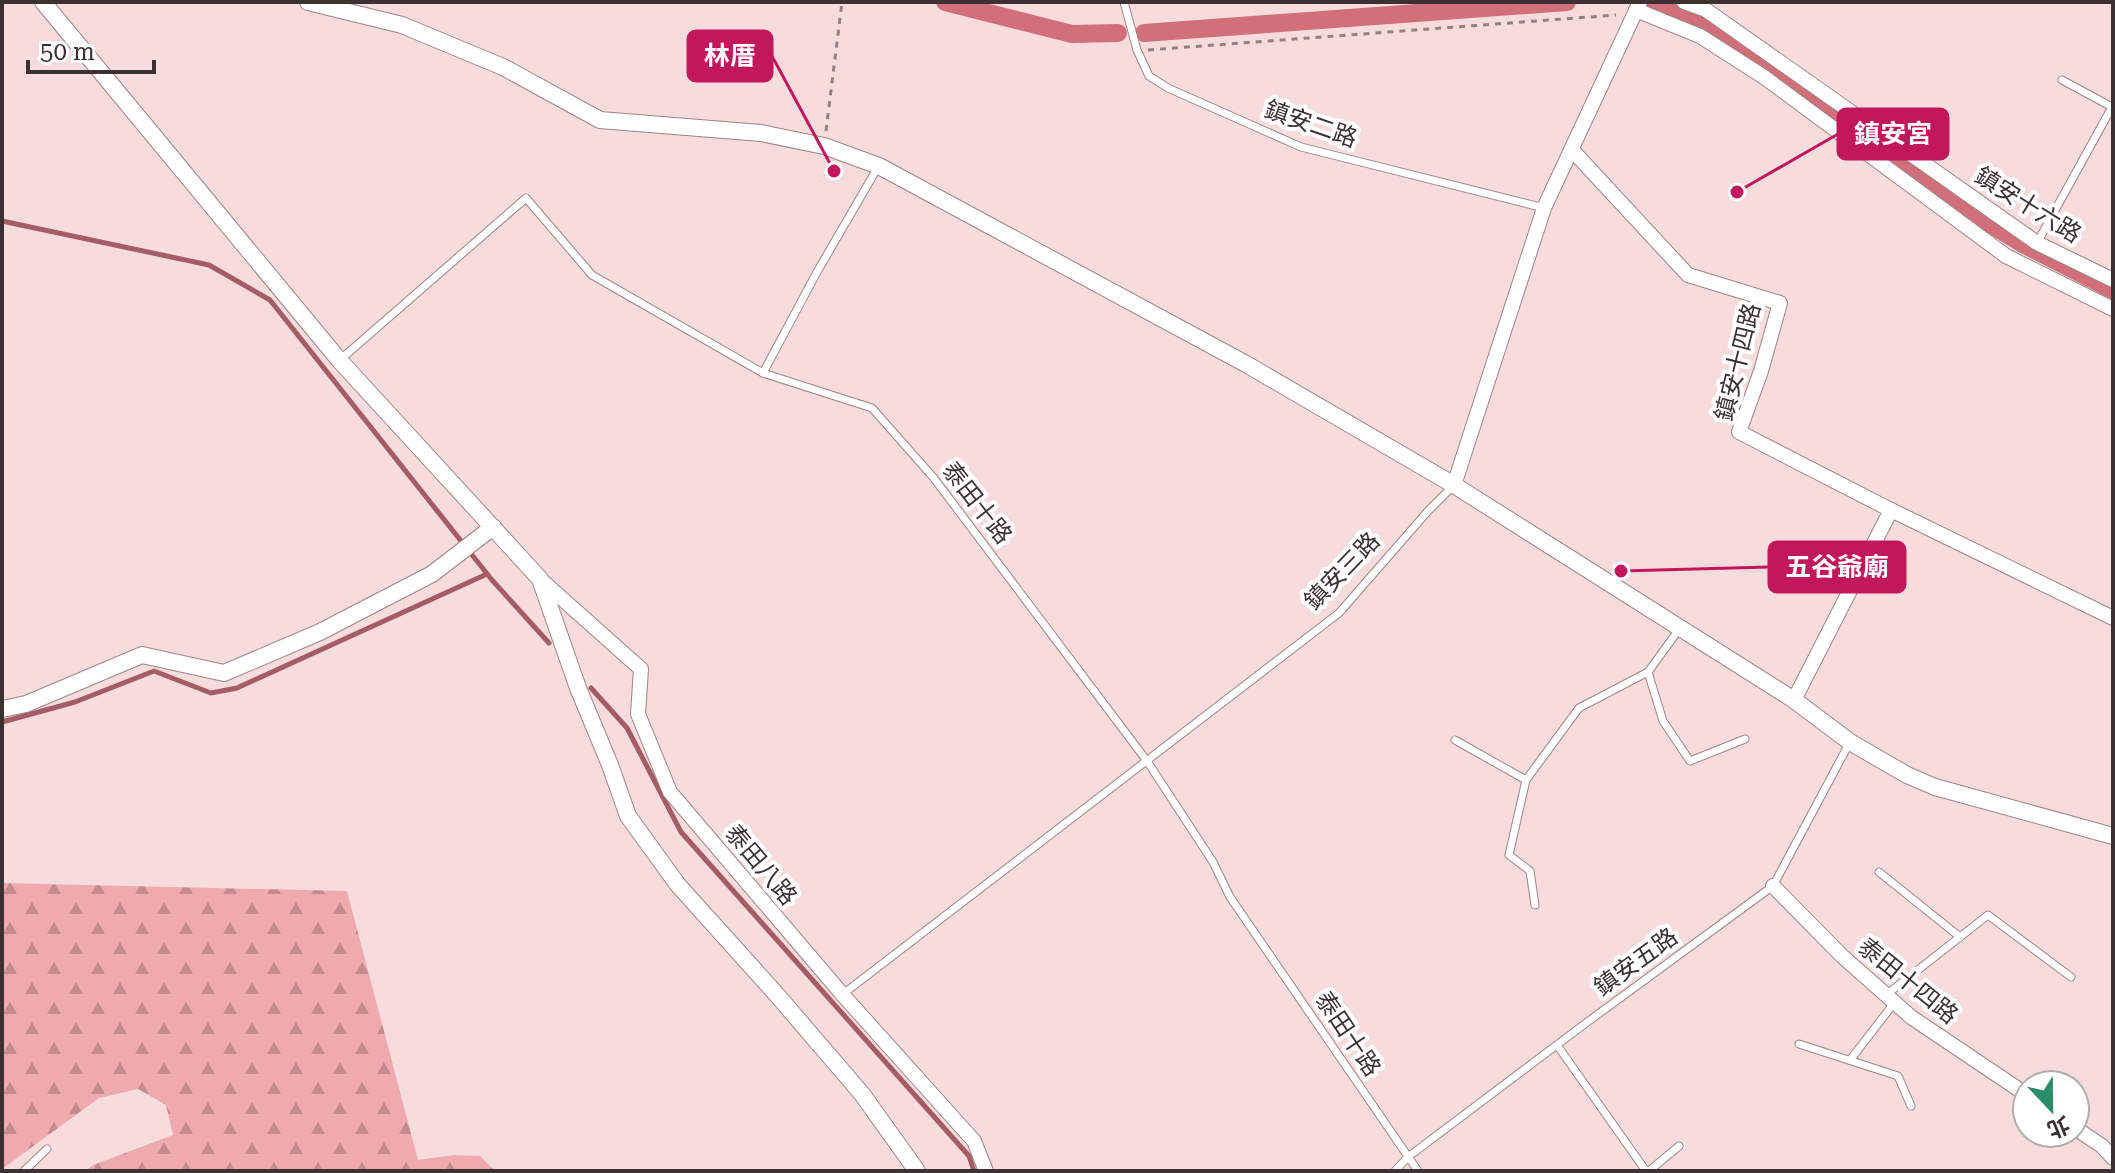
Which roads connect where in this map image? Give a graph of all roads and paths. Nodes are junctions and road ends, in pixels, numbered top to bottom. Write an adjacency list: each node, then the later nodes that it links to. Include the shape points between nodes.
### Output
1 (43, 2): 16 (street)
2 (308, 2): 9 (street, via 402,25 503,67 600,120 761,133)
3 (842, 2): 9 (path)
4 (1124, 2): 7 (lane, 鎮安二路)
5 (1684, 2): 13 (street, 鎮安十六路, via 1706,10)
6 (1638, 6): 7 (path, via 1620,15); 10 (street, 鎮安三路); 15 (street, via 1700,36 1774,84 2006,256)
7 (1137, 50): 12 (lane, 鎮安二路, via 1149,76 1168,88 1301,147)
8 (2062, 80): 13 (lane, via 2112,107)
9 (824, 146): 11 (street)
10 (1572, 150): 12 (street, 鎮安三路); 19 (street, 鎮安十四路, via 1688,275 1780,303 1739,432)
11 (879, 166): 17 (lane); 18 (street, via 1246,364)
12 (1544, 208): 18 (street, 鎮安三路)
13 (2037, 243): 14 (street, 鎮安十六路)
14 (2113, 280)
15 (2113, 309)
16 (340, 361): 17 (lane, 泰田十路, via 526,198 592,275); 20 (street)
17 (763, 373): 30 (lane, 泰田十路, via 872,408 933,477)
18 (1454, 485): 23 (street); 30 (lane, 鎮安三路, via 1339,613)
19 (1891, 510): 22 (street, 鎮安十四路); 25 (street)
20 (493, 527): 21 (street); 26 (street, via 432,574 320,632 224,673 142,655)
21 (540, 579): 38 (street, 泰田八路, via 641,669 638,714 670,792); 51 (street, via 628,816 678,885 862,1094)
22 (2113, 618)
23 (1680, 628): 24 (lane); 25 (street)
24 (1648, 672): 27 (lane, via 1663,721 1690,761); 31 (lane, via 1579,708)
25 (1794, 700): 29 (street)
26 (2, 709)
27 (1745, 739)
28 (1455, 740): 31 (lane)
29 (1850, 742): 32 (street, via 1935,787); 34 (lane, 鎮安五路)
30 (1147, 761): 38 (lane, 鎮安三路); 48 (lane, 泰田十路, via 1230,897)
31 (1526, 780): 35 (lane, via 1509,855 1530,871)
32 (2113, 836)
33 (1879, 872): 36 (lane)
34 (1773, 886): 39 (street, 泰田十四路); 41 (lane, 鎮安五路)
35 (1535, 905)
36 (1960, 937): 37 (lane, via 1988,915); 39 (lane)
37 (2071, 977)
38 (842, 994): 52 (street, 泰田八路, via 974,1141)
39 (1890, 998): 42 (lane); 43 (street, 泰田十四路)
40 (1799, 1044): 42 (lane)
41 (1557, 1045): 48 (lane, 鎮安五路); 55 (lane)
42 (1850, 1060): 44 (lane, via 1898,1076)
43 (2011, 1084)
44 (1911, 1106)
45 (2091, 1139): 49 (street)
46 (1679, 1146): 55 (lane)
47 (47, 1149): 50 (lane)
48 (1408, 1157): 53 (lane, 鎮安五路); 54 (lane, 泰田十路)
49 (2113, 1158)
50 (24, 1171)
51 (917, 1171)
52 (986, 1171)
53 (1395, 1171)
54 (1418, 1171)
55 (1647, 1171)

